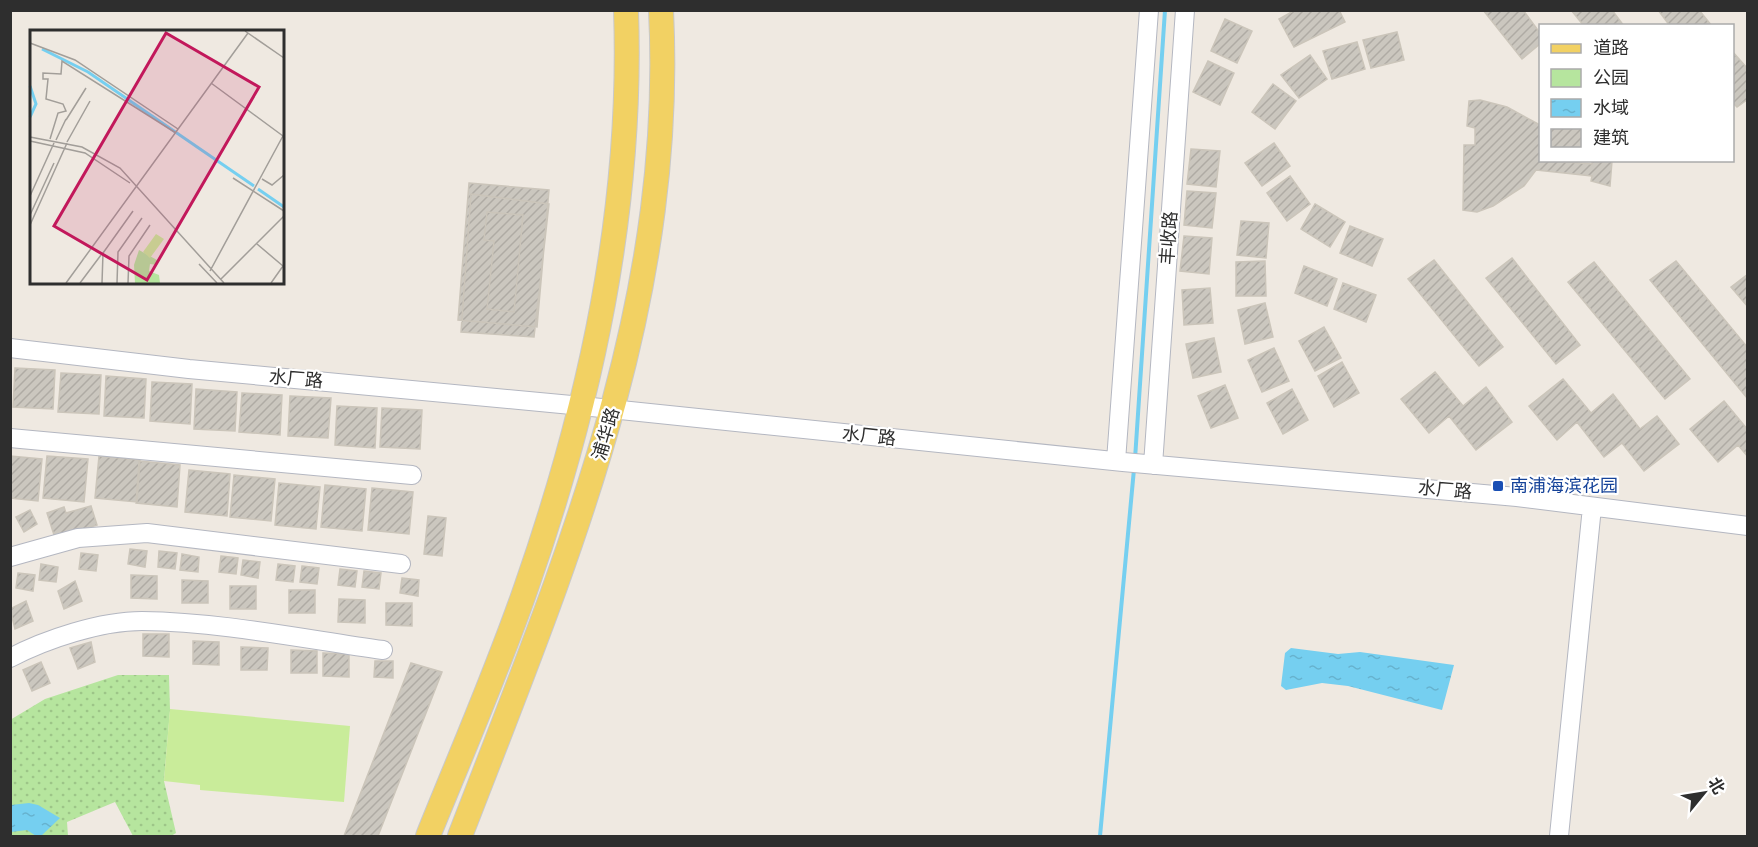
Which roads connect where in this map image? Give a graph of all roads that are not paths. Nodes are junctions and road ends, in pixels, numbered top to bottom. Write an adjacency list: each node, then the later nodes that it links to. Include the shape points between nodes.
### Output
1 (626, 10): 6 (main road, 浦华路, via 626,117 621,179 607,284)
2 (660, 10): 7 (main road, 浦华路, via 660,135 652,220)
3 (1149, 10): 9 (street)
4 (1185, 10): 9 (street, 丰收路)
5 (10, 348): 6 (street, 水厂路)
6 (582, 406): 7 (street, 水厂路); 17 (main road, 浦华路, via 525,590)
7 (614, 409): 9 (street, 水厂路); 18 (main road, 浦华路, via 558,583)
8 (11, 438): 10 (street)
9 (1133, 463): 11 (street, 水厂路)
10 (412, 476)
11 (1592, 507): 12 (street, 水厂路); 19 (street)
12 (1748, 526)
13 (10, 557): 14 (street, via 78,538 147,533)
14 (401, 564)
15 (383, 650): 16 (street, via 229,628 140,621 86,629)
16 (10, 658)
17 (428, 837)
18 (460, 837)
19 (1559, 837)

